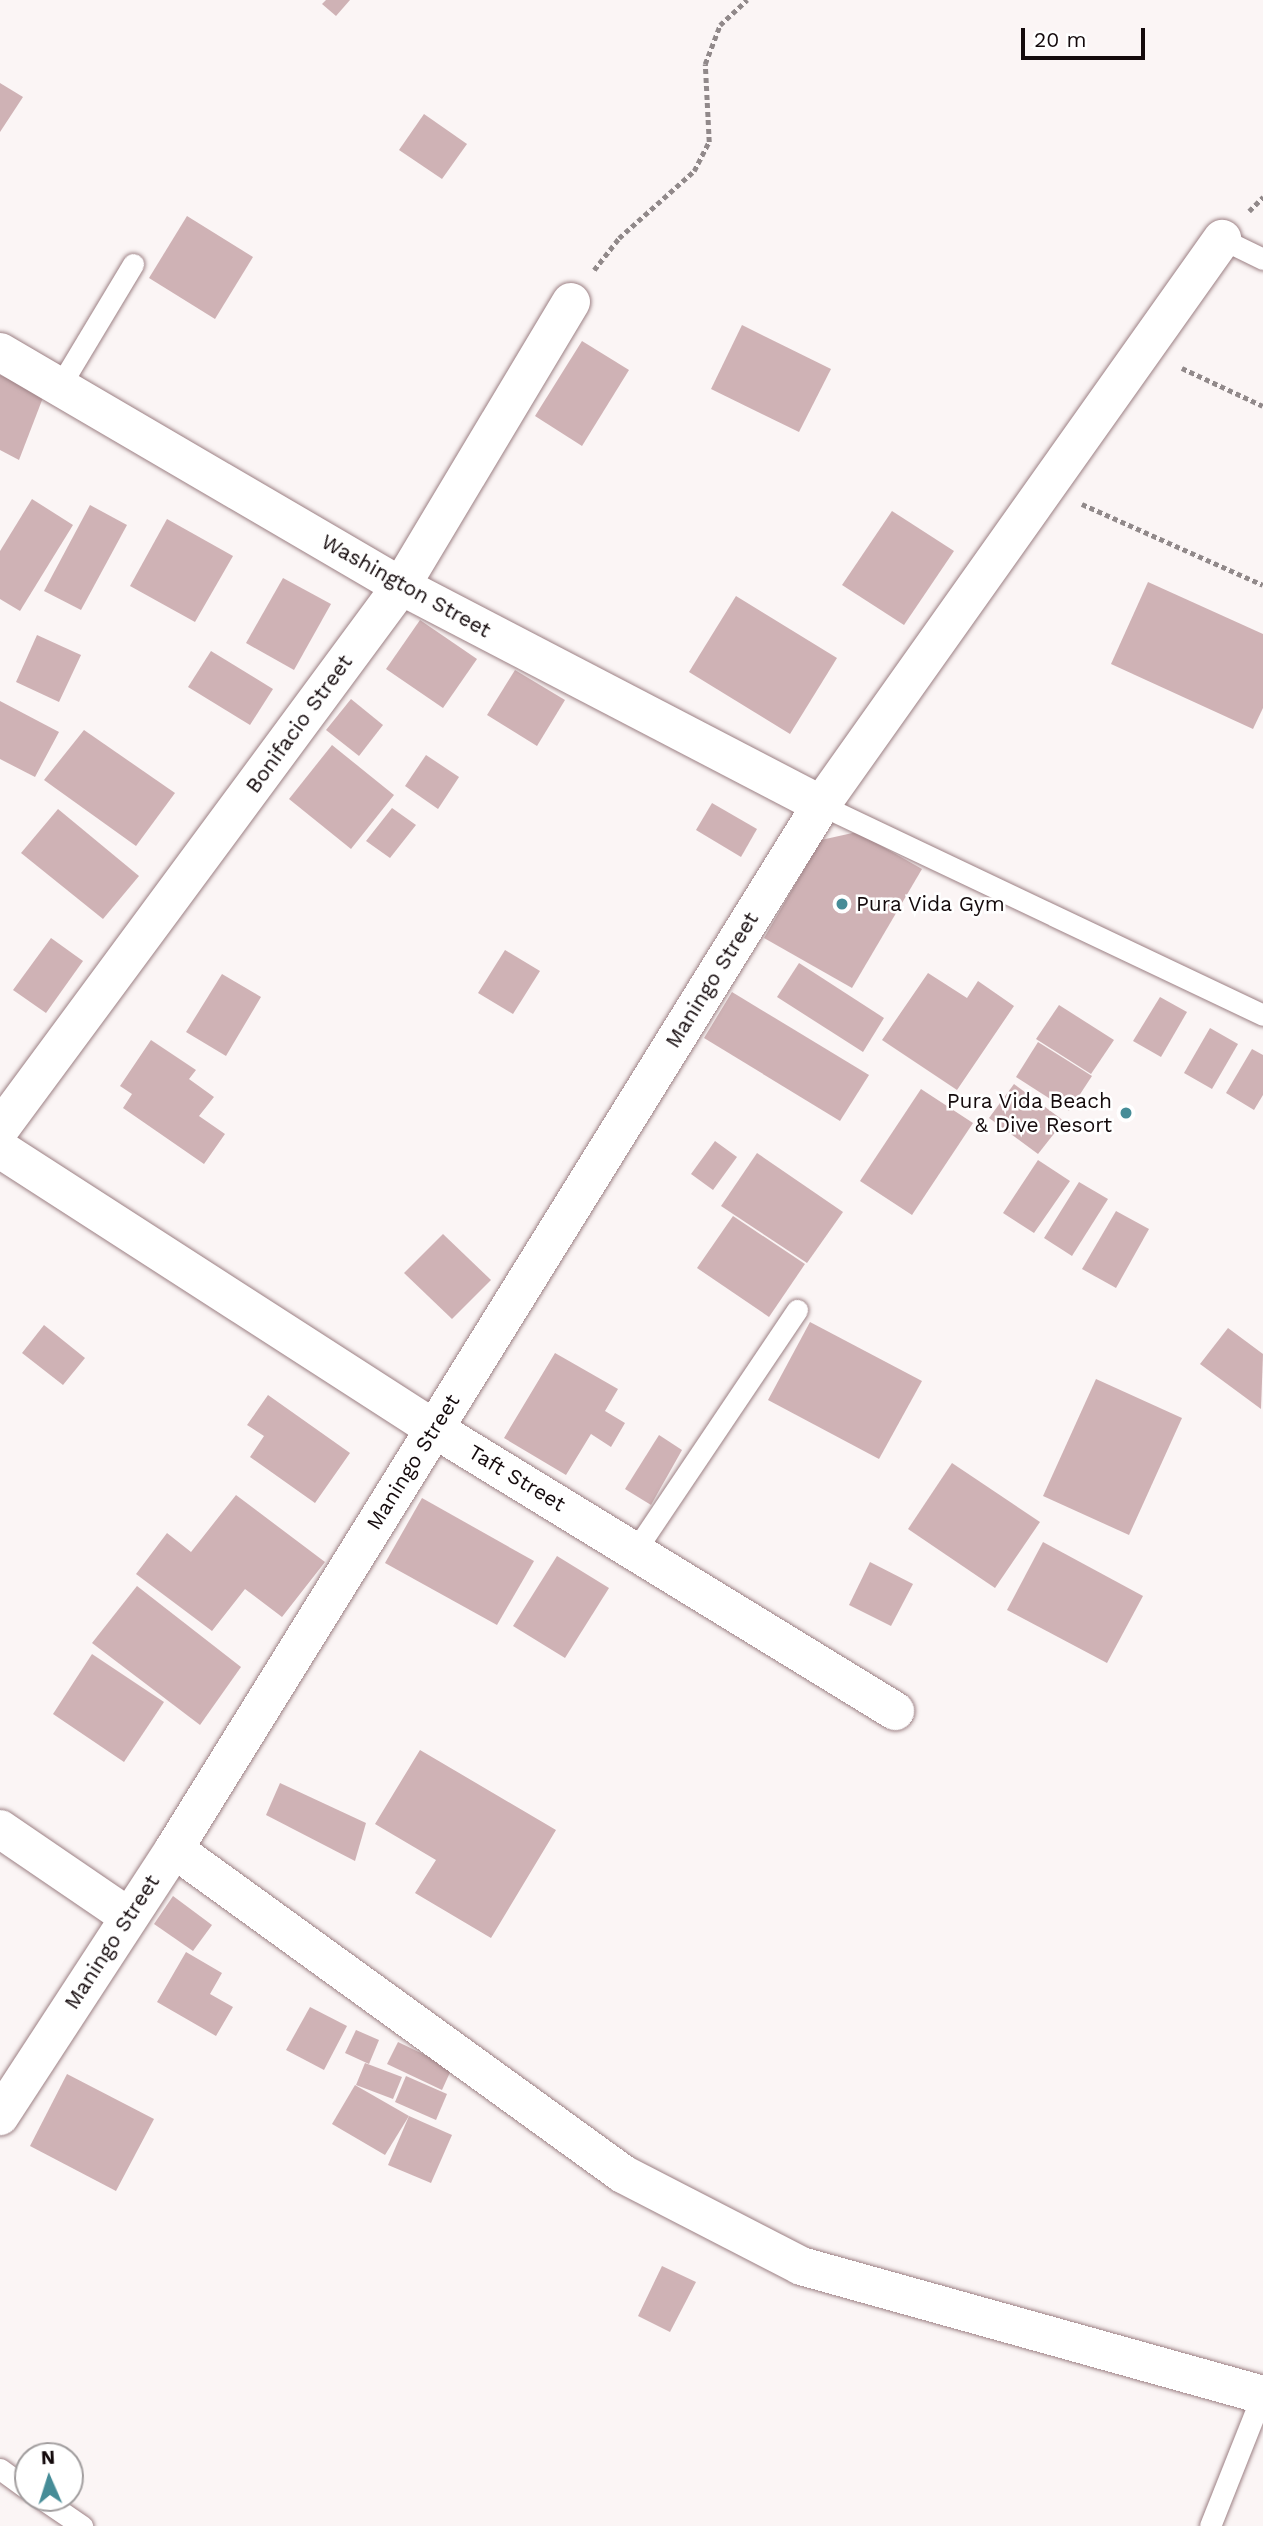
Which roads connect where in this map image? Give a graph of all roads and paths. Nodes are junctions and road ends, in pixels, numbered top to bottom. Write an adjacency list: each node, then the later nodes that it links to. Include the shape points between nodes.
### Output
1 (747, 0): 5 (path, via 720,26 705,64 709,142 694,172 619,238)
2 (1222, 239): 3 (lane); 6 (street, Maningo Street)
3 (1263, 259)
4 (134, 264): 8 (lane)
5 (570, 302): 12 (street, Bonifacio Street)
6 (1144, 350): 9 (path); 10 (street, Maningo Street)
7 (0, 352): 8 (street, Washington Street)
8 (61, 384): 12 (street, Washington Street)
9 (1263, 406)
10 (1046, 488): 11 (path); 13 (street, Maningo Street)
11 (1263, 584)
12 (401, 586): 13 (street, Washington Street); 15 (street, Bonifacio Street)
13 (821, 805): 14 (lane); 18 (street, Maningo Street)
14 (1263, 1015)
15 (0, 1129)
16 (0, 1149): 18 (street, Taft Street)
17 (797, 1310): 19 (lane)
18 (433, 1428): 19 (street, Taft Street); 22 (street, Maningo Street)
19 (636, 1548): 20 (street, Taft Street)
20 (895, 1711)
21 (0, 1829): 23 (street)
22 (174, 1849): 23 (street, Maningo Street); 25 (street, via 623,2174 801,2266)
23 (127, 1915): 24 (street, Maningo Street)
24 (0, 2116)
25 (1262, 2395): 28 (lane)
26 (62, 2512): 27 (lane)
27 (82, 2526)
28 (1210, 2526)

